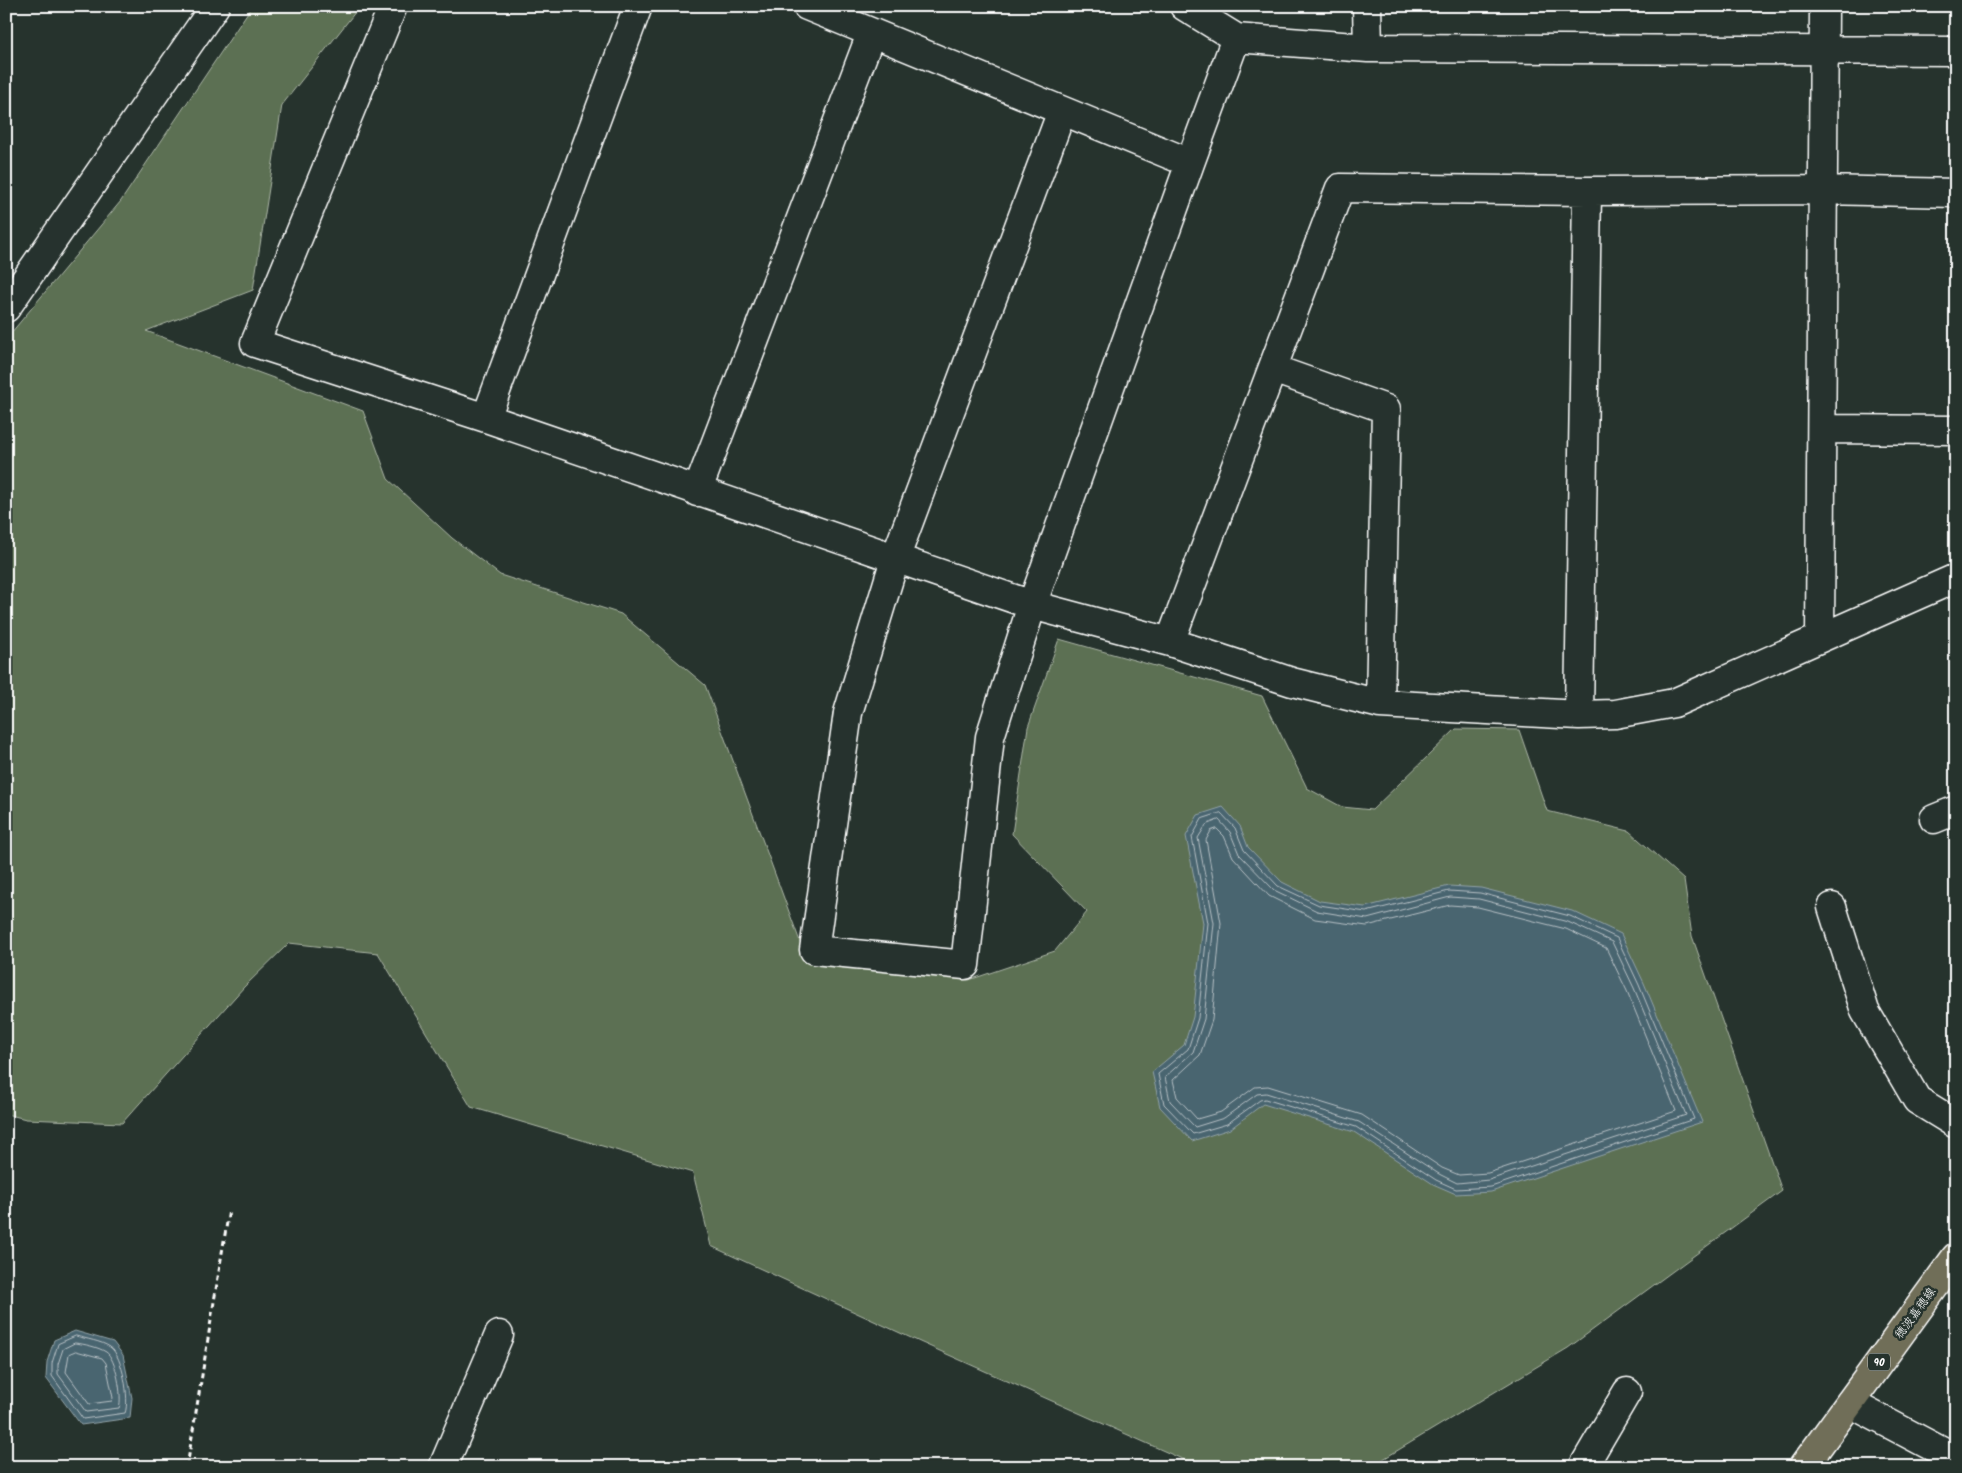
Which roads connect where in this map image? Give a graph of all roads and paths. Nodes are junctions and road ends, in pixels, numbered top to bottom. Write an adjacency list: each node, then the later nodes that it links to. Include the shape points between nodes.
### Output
1 (215, 6): 18 (street)
2 (393, 6): 20 (street, via 255,343)
3 (638, 6): 20 (street)
4 (807, 6): 8 (street)
5 (1184, 6): 9 (street)
6 (1367, 6): 10 (street)
7 (1824, 6): 11 (street)
8 (871, 34): 13 (street); 23 (street)
9 (1236, 38): 10 (street); 14 (street)
10 (1368, 48): 11 (street)
11 (1823, 50): 12 (street); 15 (street)
12 (1956, 51)
13 (1062, 112): 14 (street); 24 (street)
14 (1190, 163): 26 (street)
15 (1823, 190): 16 (street); 17 (street); 21 (street)
16 (1587, 191): 19 (street, via 1340,188); 30 (street)
17 (1956, 193)
18 (6, 308)
19 (1272, 369): 28 (street); 29 (street, via 1386,409)
20 (486, 418): 23 (street)
21 (1822, 429): 22 (street); 27 (street)
22 (1956, 430)
23 (697, 492): 24 (street)
24 (895, 559): 26 (street); 26 (street, via 848,713 814,950 965,965 990,736)
25 (1956, 578): 27 (street)
26 (1032, 605): 28 (street)
27 (1820, 638): 30 (street, via 1674,703 1615,714)
28 (1170, 642): 29 (street, via 1292,682)
29 (1380, 704): 30 (street)
30 (1580, 714)
31 (1832, 907): 32 (street, via 1865,1011 1918,1100)
32 (1956, 1124)
33 (228, 1210): 39 (path)
34 (1956, 1257): 37 (main road, 穂波嘉穂線 / 90)
35 (499, 1335): 40 (street)
36 (1627, 1392): 41 (street)
37 (1850, 1403): 38 (street); 42 (main road, 穂波嘉穂線 / 90)
38 (1956, 1458)
39 (187, 1467)
40 (443, 1467)
41 (1583, 1467)
42 (1803, 1467)

